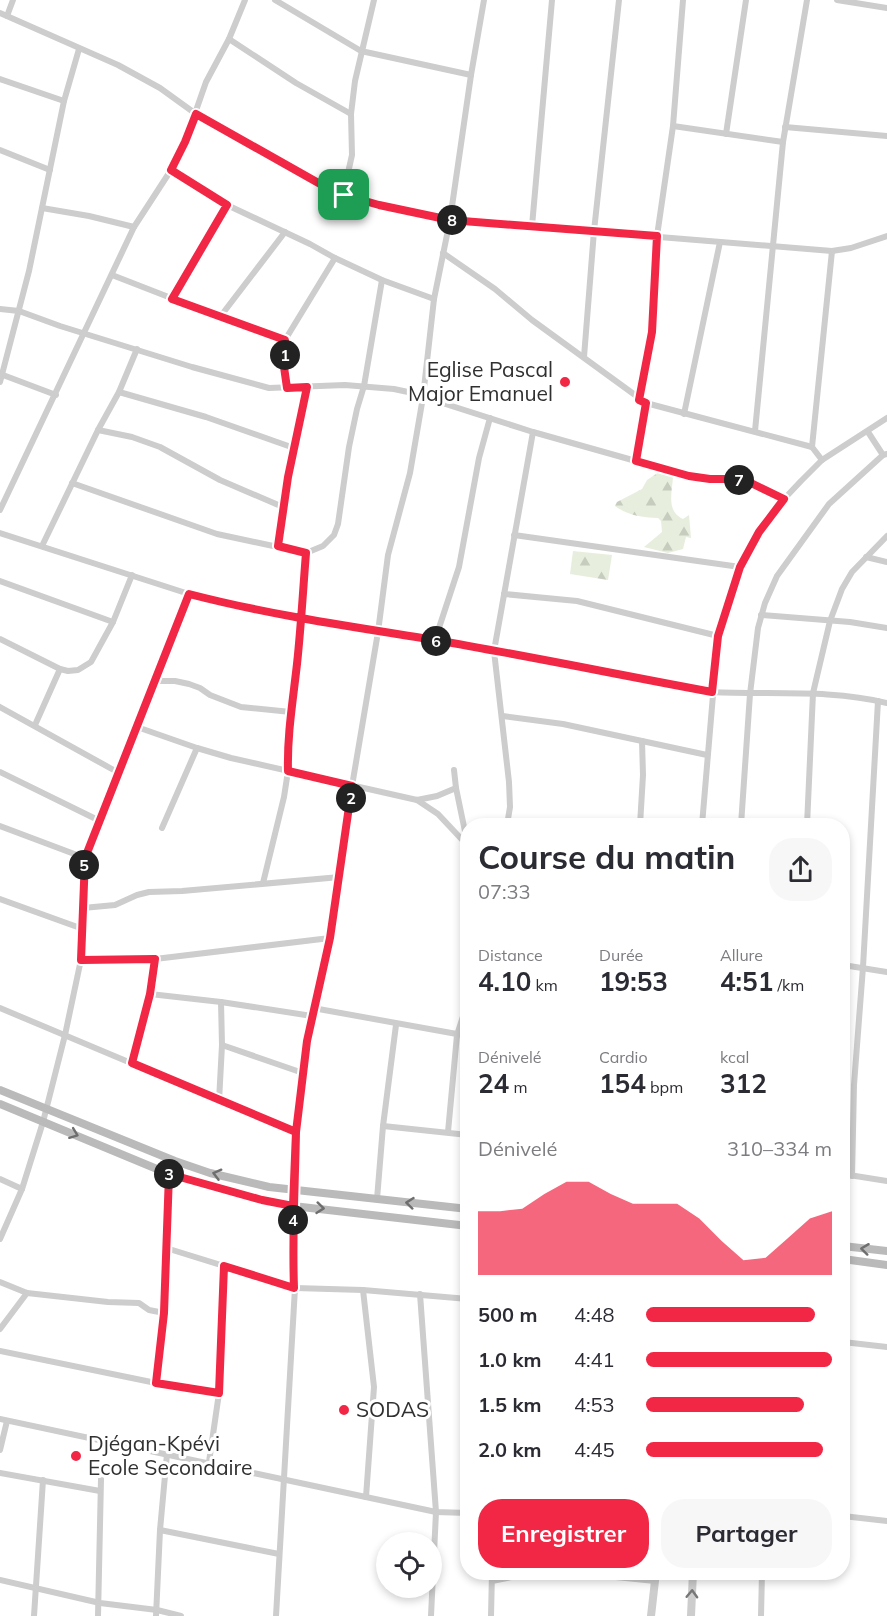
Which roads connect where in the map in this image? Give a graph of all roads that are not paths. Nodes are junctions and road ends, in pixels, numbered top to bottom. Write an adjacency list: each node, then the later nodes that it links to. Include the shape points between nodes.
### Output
1 (13, 0): 14 (street)
2 (245, 0): 15 (street)
3 (275, 0): 17 (street)
4 (374, 0): 17 (street)
5 (484, 0): 18 (street)
6 (552, 0): 35 (street)
7 (620, 0): 37 (street)
8 (683, 0): 23 (street)
9 (746, 0): 25 (street)
10 (807, 0): 24 (street)
11 (837, 0): 12 (street)
12 (887, 8)
13 (0, 14): 14 (street)
14 (7, 16): 16 (street)
15 (229, 39): 21 (street, via 206,82); 22 (street)
16 (79, 49): 20 (street); 21 (street, via 160,88)
17 (361, 51): 18 (street); 22 (street)
18 (471, 75): 34 (street)
19 (0, 79): 20 (street)
20 (64, 101): 29 (street)
21 (196, 114): 30 (street); 31 (street)
22 (351, 114): 31 (street, via 352,155)
23 (673, 126): 25 (street); 39 (street)
24 (785, 127): 26 (street); 27 (street)
25 (726, 134): 27 (street)
26 (887, 136)
27 (783, 142): 42 (street)
28 (0, 150): 29 (street)
29 (50, 170): 33 (street)
30 (171, 170): 32 (street); 36 (street)
31 (344, 195): 34 (street)
32 (227, 205): 38 (street); 48 (street)
33 (42, 208): 36 (street); 51 (street)
34 (450, 220): 35 (street); 44 (street)
35 (532, 226): 37 (street)
36 (134, 227): 46 (street)
37 (594, 231): 39 (street); 56 (street)
38 (285, 232): 45 (street); 52 (street)
39 (657, 236): 41 (street); 64 (street, via 652,332)
40 (887, 236): 43 (street)
41 (720, 242): 42 (street); 66 (street)
42 (772, 246): 43 (street); 70 (street)
43 (832, 251): 73 (street)
44 (443, 253): 49 (street); 56 (street)
45 (335, 258): 47 (street); 54 (street)
46 (112, 275): 48 (street); 53 (street)
47 (382, 280): 49 (street); 58 (street)
48 (172, 299): 52 (street)
49 (434, 299): 63 (street)
50 (0, 309): 51 (street)
51 (19, 311): 53 (street); 57 (street)
52 (220, 317): 54 (street)
53 (85, 333): 55 (street); 62 (street)
54 (285, 340): 60 (street)
55 (137, 349): 60 (street, via 250,384); 61 (street)
56 (584, 357): 64 (street)
57 (1, 378): 62 (street)
58 (364, 386): 59 (street); 63 (street); 89 (street, via 334,536)
59 (307, 387): 60 (street); 74 (street)
60 (287, 388)
61 (119, 392): 69 (street); 74 (street)
62 (56, 395): 80 (street)
63 (423, 397): 68 (street); 102 (street, via 410,473 388,555)
64 (639, 400): 65 (street)
65 (646, 403): 66 (street); 77 (street)
66 (684, 414): 70 (street)
67 (887, 417): 72 (street)
68 (490, 418): 71 (street); 105 (street, via 459,567)
69 (98, 430): 79 (street); 82 (street, via 160,447 220,480)
70 (755, 431): 73 (street)
71 (533, 432): 77 (street); 85 (street)
72 (868, 432): 75 (street); 76 (street)
73 (812, 447): 76 (street)
74 (294, 448): 82 (street)
75 (885, 455): 97 (street, via 829,504 777,576)
76 (822, 460): 81 (street)
77 (636, 461): 81 (street, via 689,476 753,484)
78 (0, 483): 80 (street)
79 (72, 483): 87 (street); 88 (street, via 217,534)
80 (9, 487): 83 (street)
81 (784, 499): 92 (street, via 759,532)
82 (283, 507): 88 (street)
83 (0, 510)
84 (0, 533): 87 (street)
85 (514, 535): 92 (street); 96 (street)
86 (887, 536): 90 (street)
87 (42, 546): 93 (street)
88 (278, 546): 89 (street)
89 (306, 553): 98 (street)
90 (866, 557): 91 (street); 99 (street, via 852,572)
91 (887, 562)
92 (740, 567): 103 (street)
93 (132, 575): 95 (street); 100 (street)
94 (0, 581): 100 (street)
95 (189, 594): 98 (street); 108 (street)
96 (504, 594): 103 (street, via 577,601); 106 (street)
97 (761, 615): 99 (street); 111 (street)
98 (301, 617): 102 (street); 115 (street)
99 (830, 621): 101 (street); 110 (street)
100 (113, 622): 107 (street, via 92,662 78,670)
101 (887, 628)
102 (378, 632): 105 (street); 126 (street)
103 (718, 636): 109 (street)
104 (0, 639): 107 (street)
105 (435, 640): 106 (street)
106 (494, 651): 109 (street); 116 (street)
107 (60, 669): 117 (street)
108 (156, 681): 115 (street, via 189,684 241,707); 118 (street)
109 (712, 692): 111 (street); 121 (street)
110 (813, 693): 111 (street); 112 (street); 134 (street)
111 (750, 694): 133 (street)
112 (878, 701): 113 (street); 149 (street)
113 (887, 703)
114 (0, 707): 117 (street)
115 (291, 712): 124 (street)
116 (503, 716): 119 (street); 130 (street)
117 (34, 725): 125 (street)
118 (137, 727): 120 (street); 125 (street)
119 (642, 741): 121 (street); 131 (street)
120 (197, 748): 124 (street); 137 (street)
121 (707, 755): 132 (street)
122 (454, 770): 127 (street)
123 (0, 771): 135 (street)
124 (288, 771): 126 (street); 141 (street)
125 (119, 773): 135 (street)
126 (352, 786): 128 (street); 140 (street)
127 (456, 788): 128 (street); 129 (street)
128 (417, 800): 138 (street, via 438,814)
129 (462, 818)
130 (508, 818)
131 (640, 818)
132 (702, 818)
133 (741, 818)
134 (807, 818)
135 (100, 821): 139 (street)
136 (0, 826): 139 (street)
137 (162, 828)
138 (460, 837)
139 (85, 858): 143 (street)
140 (340, 877): 141 (street); 145 (street)
141 (263, 883): 143 (street, via 149,892 115,905)
142 (0, 900): 144 (street)
143 (83, 908): 144 (street)
144 (83, 929): 147 (street)
145 (330, 938): 146 (street); 154 (street)
146 (155, 959): 147 (street); 151 (street)
147 (81, 960): 157 (street)
148 (850, 965): 149 (street)
149 (863, 968): 150 (street); 172 (street)
150 (887, 972)
151 (150, 994): 152 (street); 160 (street)
152 (221, 1002): 154 (street); 159 (street)
153 (0, 1008): 157 (street)
154 (312, 1012): 155 (street); 161 (street)
155 (396, 1025): 158 (street); 167 (street)
156 (460, 1028): 158 (street)
157 (65, 1035): 160 (street); 165 (street)
158 (458, 1035): 169 (street)
159 (222, 1045): 161 (street); 163 (street)
160 (132, 1063): 163 (street)
161 (303, 1073): 168 (street)
162 (0, 1090): 165 (main road)
163 (219, 1101): 168 (street)
164 (0, 1104): 166 (main road)
165 (47, 1109): 166 (street); 176 (main road, one-way to 165, via 231,1178 175,1161)
166 (43, 1122): 171 (main road, one-way to 171); 175 (street)
167 (383, 1126): 169 (street); 177 (street)
168 (296, 1132): 176 (street)
169 (448, 1132): 170 (street)
170 (460, 1134)
171 (169, 1174): 178 (main road); 183 (street)
172 (852, 1176): 174 (street)
173 (0, 1179): 175 (street)
174 (887, 1181)
175 (22, 1189): 181 (street)
176 (294, 1190): 177 (main road); 178 (street)
177 (376, 1199): 179 (main road, one-way to 177)
178 (293, 1206): 180 (main road, one-way to 180); 189 (street)
179 (460, 1208)
180 (460, 1225)
181 (0, 1239)
182 (850, 1247): 184 (main road, one-way to 182)
183 (166, 1248): 187 (street); 194 (street)
184 (887, 1251)
185 (850, 1260): 186 (main road)
186 (887, 1264)
187 (224, 1266): 189 (street); 200 (street)
188 (0, 1282): 191 (street)
189 (294, 1288): 190 (street); 206 (street)
190 (363, 1290): 192 (street); 210 (street, via 374,1387)
191 (27, 1293): 194 (street, via 139,1303); 195 (street)
192 (420, 1294): 193 (street); 211 (street)
193 (460, 1298)
194 (164, 1313): 199 (street)
195 (0, 1329)
196 (850, 1343): 197 (street)
197 (887, 1347)
198 (0, 1351): 199 (street)
199 (156, 1383): 200 (street)
200 (219, 1393): 204 (street)
201 (4, 1420): 202 (street); 203 (street)
202 (0, 1450)
203 (167, 1454): 204 (street); 215 (street)
204 (209, 1462): 206 (street)
205 (0, 1473): 208 (street)
206 (283, 1478): 210 (street); 216 (street)
207 (101, 1479): 209 (street)
208 (43, 1480): 209 (street); 224 (street)
209 (100, 1491): 225 (street)
210 (366, 1497): 211 (street)
211 (436, 1512): 212 (street); 231 (street)
212 (460, 1513)
213 (850, 1517): 214 (street)
214 (887, 1521)
215 (160, 1530): 216 (street); 226 (street)
216 (279, 1554): 230 (street)
217 (0, 1580): 224 (street)
218 (497, 1580): 222 (street)
219 (645, 1580): 223 (street)
220 (693, 1580): 234 (street, one-way to 220)
221 (762, 1580): 235 (street)
222 (492, 1581): 232 (street)
223 (655, 1581): 233 (street)
224 (37, 1588): 225 (street); 227 (street)
225 (100, 1603): 226 (street); 228 (street)
226 (157, 1613): 229 (street)
227 (34, 1616)
228 (99, 1616)
229 (181, 1616)
230 (276, 1616)
231 (431, 1616)
232 (491, 1616)
233 (651, 1616)
234 (691, 1616)
235 (761, 1616)

